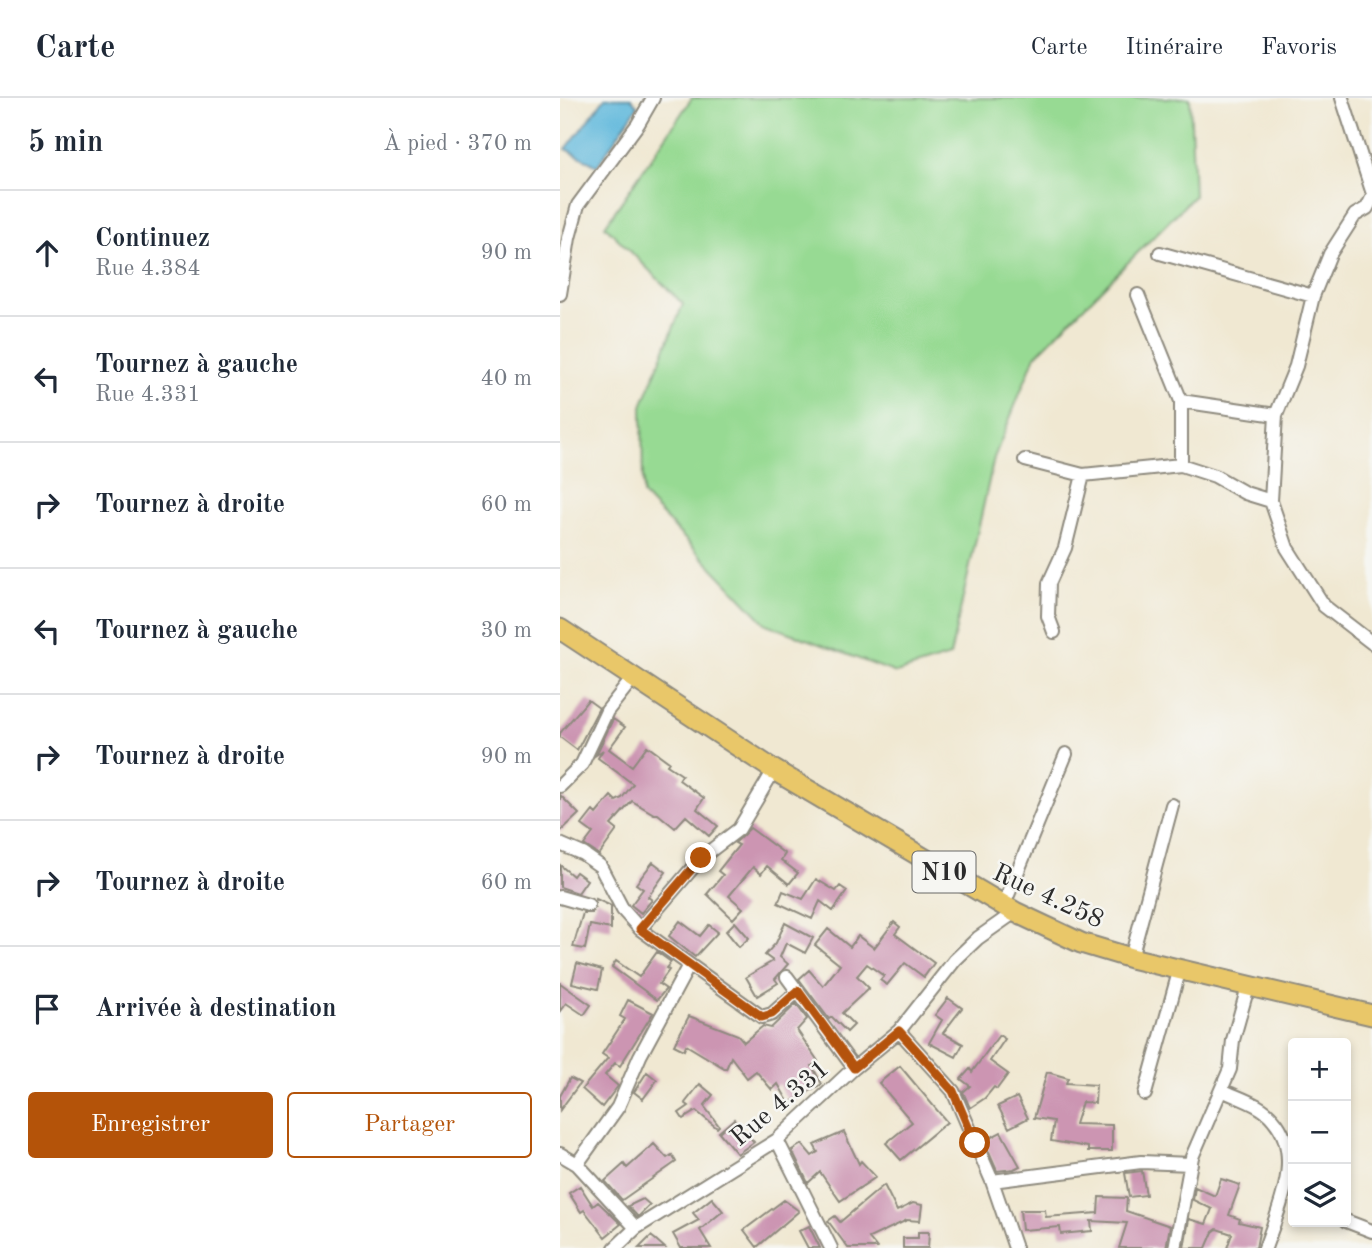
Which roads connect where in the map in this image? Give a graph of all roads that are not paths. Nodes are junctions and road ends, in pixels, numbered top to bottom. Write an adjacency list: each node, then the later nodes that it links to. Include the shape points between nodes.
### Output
1 (653, 98): 6 (street, via 578,205)
2 (1342, 98): 3 (street)
3 (1372, 191)
4 (1370, 205): 8 (street, via 1355,215 1330,254)
5 (1160, 253): 8 (street)
6 (560, 294)
7 (1138, 295): 9 (street)
8 (1313, 296): 10 (street, via 1296,366)
9 (1181, 401): 10 (street); 12 (street)
10 (1276, 415): 14 (street)
11 (1025, 460): 13 (street)
12 (1181, 465): 13 (street); 14 (street)
13 (1083, 475): 16 (street, via 1065,548 1049,583 1048,616)
14 (1271, 501): 17 (street, via 1287,548 1324,606)
15 (560, 629): 18 (highway, Rue 4.258 / N10)
16 (1054, 632)
17 (1372, 643)
18 (633, 678): 20 (highway, Rue 4.258 / N10); 21 (street, via 607,711 582,764)
19 (1066, 754): 26 (street)
20 (774, 770): 26 (highway, Rue 4.258 / N10); 27 (street, via 739,829 701,858)
21 (560, 786)
22 (1172, 805): 28 (street)
23 (560, 844): 27 (street, via 600,866 623,910)
24 (560, 897): 25 (street)
25 (588, 905)
26 (1009, 910): 28 (highway, Rue 4.258 / N10, via 1081,943); 35 (street, Rue 4.331, via 956,960)
27 (640, 929): 29 (street)
28 (1130, 958): 30 (highway, Rue 4.258 / N10)
29 (689, 965): 33 (street, via 762,1017); 41 (street, via 618,1107)
30 (1179, 972): 32 (highway, Rue 4.258 / N10); 38 (street)
31 (787, 977): 33 (street)
32 (1248, 988): 34 (highway, Rue 4.258 / N10); 37 (street)
33 (798, 991): 36 (street)
34 (1372, 1015)
35 (899, 1031): 36 (street, Rue 4.331); 44 (street, via 953,1091)
36 (854, 1068): 39 (street, Rue 4.331)
37 (1222, 1090): 42 (street); 43 (street, via 1274,1119)
38 (1145, 1094)
39 (778, 1140): 47 (street, Rue 4.331); 51 (street)
40 (560, 1154): 41 (street)
41 (577, 1164): 47 (street)
42 (1191, 1164): 44 (street, via 1141,1162); 53 (street)
43 (1288, 1164)
44 (992, 1181): 52 (street)
45 (1288, 1199): 54 (street)
46 (1351, 1223): 48 (street)
47 (636, 1228): 49 (street, Rue 4.331)
48 (1372, 1231)
49 (631, 1243): 50 (street, Rue 4.331)
50 (615, 1248)
51 (831, 1248)
52 (1015, 1248)
53 (1175, 1248)
54 (1265, 1248)

